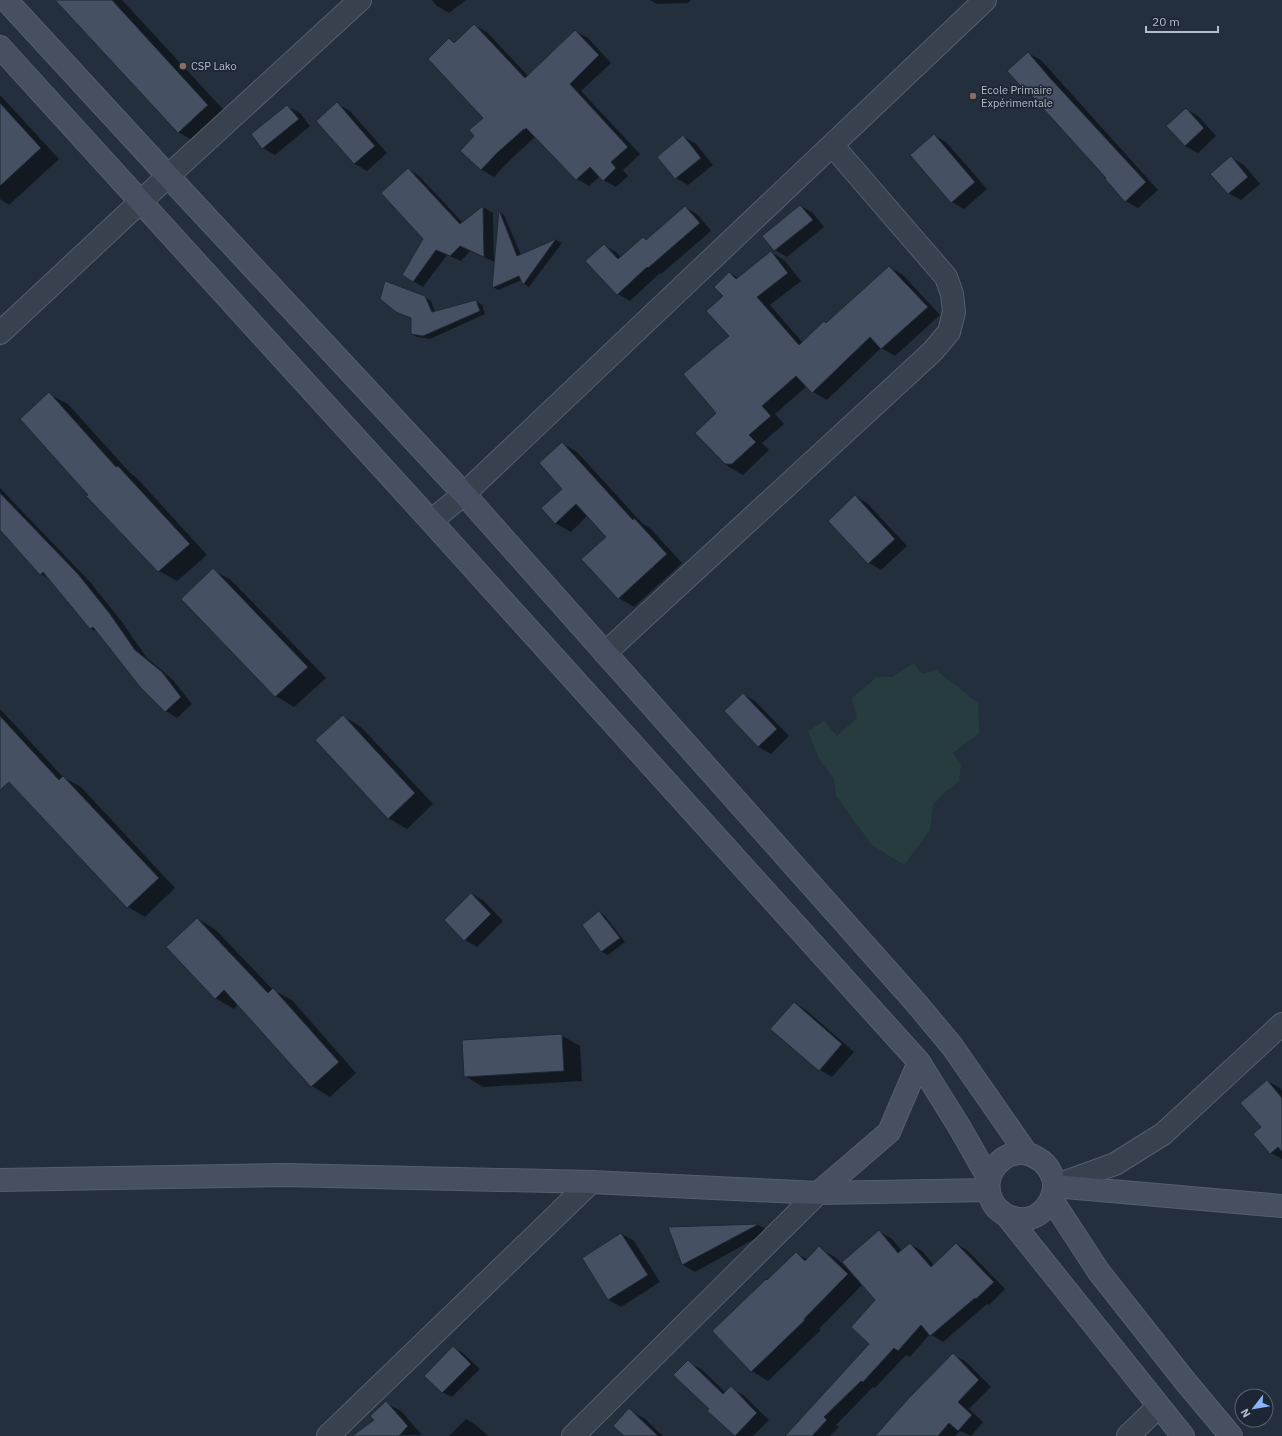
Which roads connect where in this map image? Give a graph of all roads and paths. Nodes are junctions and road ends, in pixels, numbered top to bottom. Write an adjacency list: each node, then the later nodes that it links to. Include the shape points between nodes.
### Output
1 (6, 0): 6 (main road)
2 (360, 0): 6 (street)
3 (985, 0): 5 (street)
4 (0, 47): 7 (main road)
5 (832, 145): 9 (street); 11 (street, via 946,277 952,294 954,312 949,332 932,352)
6 (168, 176): 7 (street); 9 (main road)
7 (140, 202): 8 (street); 10 (main road)
8 (0, 333)
9 (464, 494): 10 (street); 11 (main road)
10 (431, 521): 13 (main road)
11 (605, 653): 14 (main road, via 922,1010 952,1046)
12 (1282, 1024): 19 (street, via 1163,1134 1115,1164)
13 (919, 1062): 17 (main road, via 960,1128); 18 (main road, via 889,1132)
14 (1027, 1154): 17 (main road, via 1017,1153 1003,1159 992,1170); 19 (main road, via 1038,1158 1046,1165 1052,1175)
15 (0, 1180): 16 (main road, via 286,1174)
16 (591, 1182): 18 (main road); 23 (street)
17 (989, 1185): 18 (main road); 21 (main road, via 992,1201 998,1210)
18 (818, 1193): 24 (street)
19 (1053, 1193): 20 (main road); 21 (main road, via 1044,1210 1033,1217 1020,1219); 27 (main road, via 1099,1272)
20 (1282, 1206)
21 (1007, 1216): 22 (main road)
22 (1158, 1407): 25 (street); 26 (main road)
23 (328, 1436)
24 (573, 1436)
25 (1128, 1436)
26 (1183, 1436)
27 (1231, 1436)

